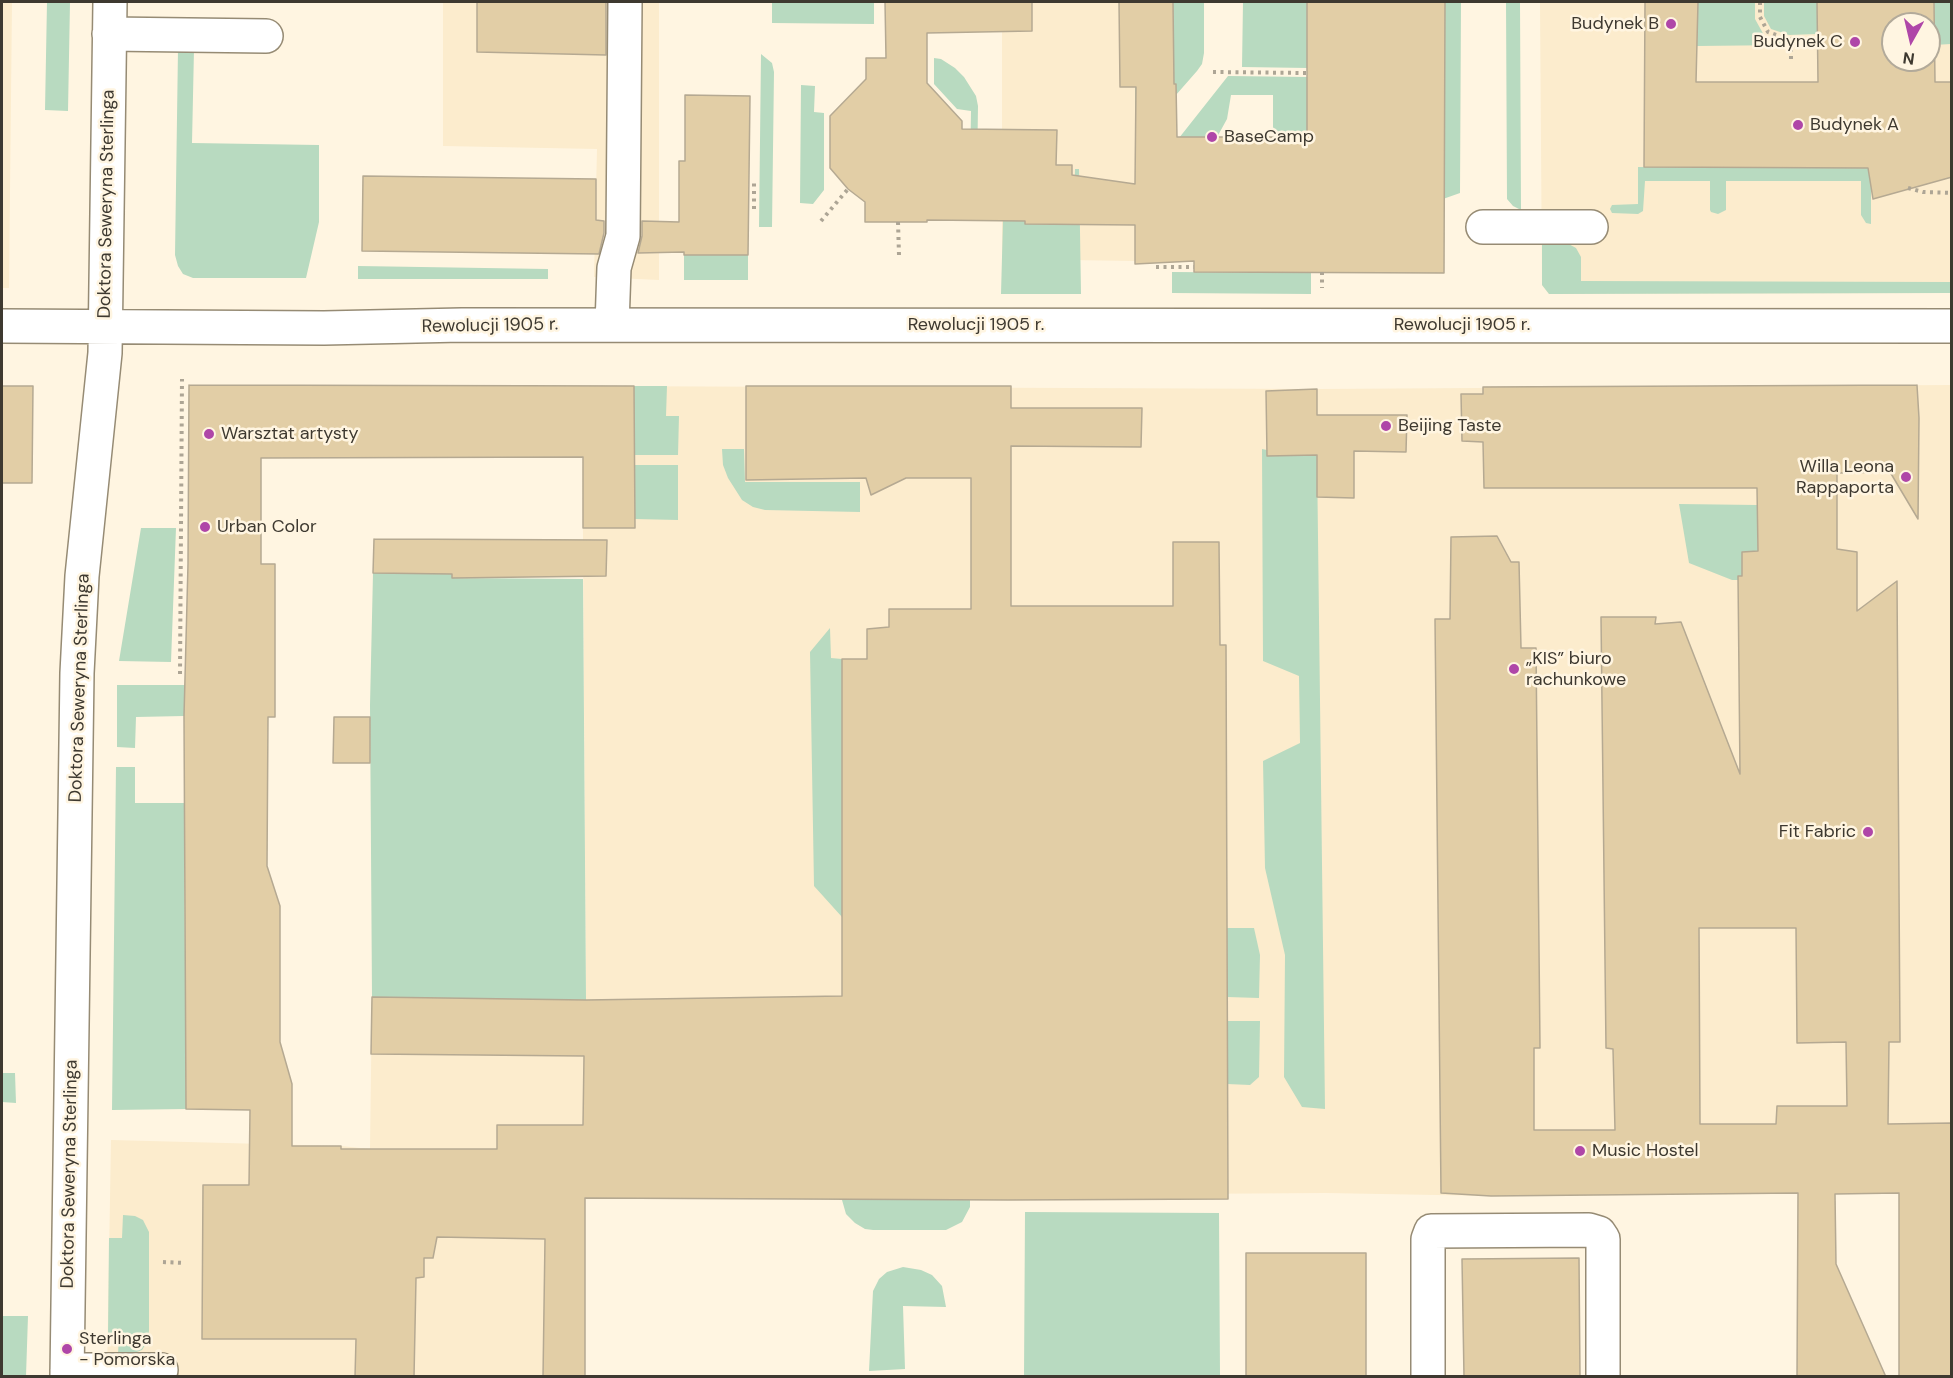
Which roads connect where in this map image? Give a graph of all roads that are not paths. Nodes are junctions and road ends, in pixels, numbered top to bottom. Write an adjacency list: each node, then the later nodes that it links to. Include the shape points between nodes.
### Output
1 (110, 2): 3 (street, Doktora Seweryna Sterlinga)
2 (625, 2): 7 (street, via 623,236 614,268)
3 (109, 34): 4 (street); 10 (street, Doktora Seweryna Sterlinga)
4 (266, 36)
5 (1483, 227): 6 (street)
6 (1591, 227)
7 (612, 325): 9 (street, Rewolucji 1905 r.); 10 (street, Rewolucji 1905 r.)
8 (2, 326): 10 (street, Rewolucji 1905 r.)
9 (1952, 326)
10 (105, 327): 12 (street, Doktora Seweryna Sterlinga, via 77,674)
11 (161, 1370): 12 (street)
12 (67, 1373)
13 (1428, 1377): 14 (street, via 1431,1231 1578,1230 1599,1233 1602,1239)
14 (1603, 1377)

